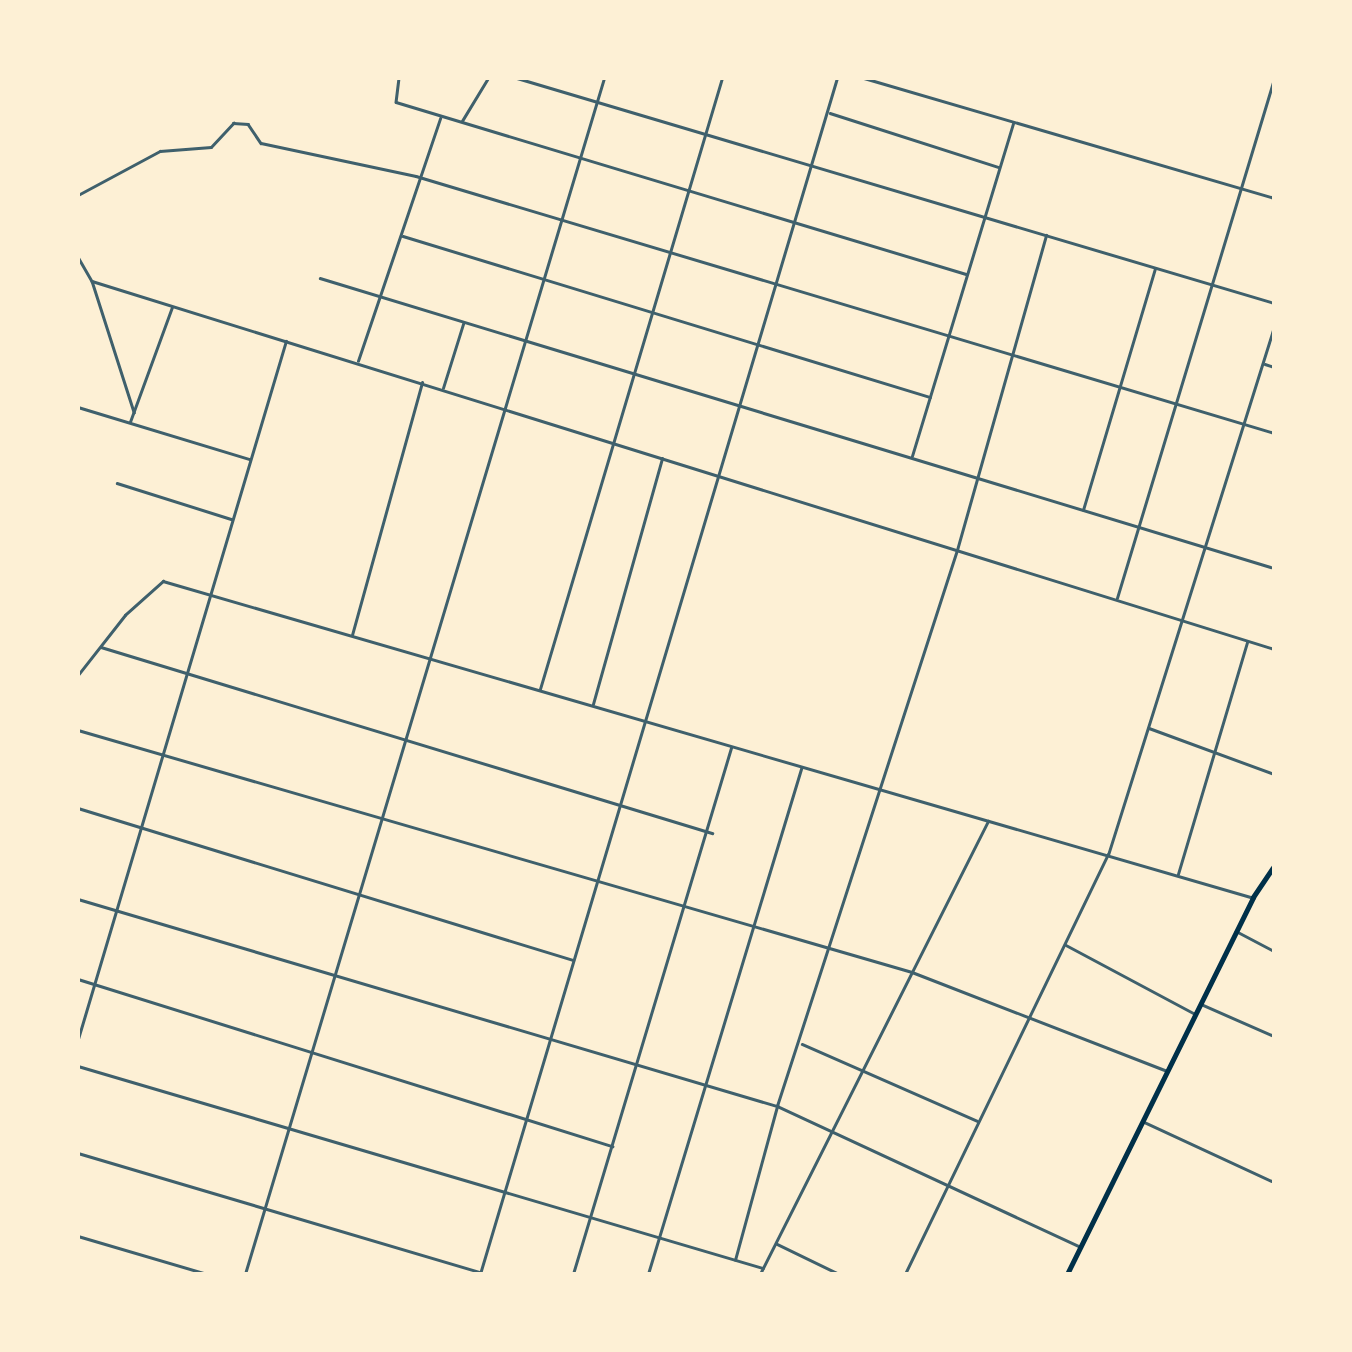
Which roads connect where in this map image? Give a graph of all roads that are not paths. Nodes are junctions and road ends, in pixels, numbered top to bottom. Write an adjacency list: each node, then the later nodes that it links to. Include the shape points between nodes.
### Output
1 (399, 78): 11 (street, via 396,102)
2 (488, 78): 13 (street)
3 (517, 78): 9 (street)
4 (604, 78): 9 (street)
5 (722, 78): 14 (street)
6 (838, 78): 10 (street)
7 (864, 78): 12 (street)
8 (1274, 80): 19 (street)
9 (596, 102): 14 (street); 15 (street)
10 (827, 112): 16 (street); 17 (street)
11 (441, 116): 13 (street); 18 (street)
12 (1014, 121): 17 (street); 19 (street)
13 (462, 122): 15 (street)
14 (707, 134): 16 (street); 20 (street)
15 (578, 157): 20 (street); 24 (street)
16 (812, 164): 23 (street); 25 (street)
17 (1000, 168): 23 (street)
18 (416, 176): 21 (street, via 261,143 252,126 239,122 211,147 160,150); 24 (street); 27 (street)
19 (1242, 188): 22 (street); 36 (street)
20 (690, 191): 25 (street); 28 (street)
21 (78, 195)
22 (1274, 198)
23 (984, 217): 26 (street); 31 (street)
24 (558, 219): 28 (street); 33 (street)
25 (794, 222): 31 (street); 35 (street)
26 (1046, 235): 30 (street); 47 (street)
27 (403, 236): 33 (street); 37 (street)
28 (668, 251): 35 (street); 40 (street)
29 (78, 257): 34 (street)
30 (1155, 268): 36 (street); 53 (street)
31 (966, 274): 43 (street)
32 (320, 278): 37 (street)
33 (540, 279): 40 (street); 45 (street)
34 (92, 280): 39 (street); 60 (street)
35 (776, 284): 43 (street); 46 (street)
36 (1212, 285): 38 (street); 56 (street)
37 (378, 296): 41 (street); 48 (street)
38 (1274, 303)
39 (173, 305): 44 (street); 60 (street)
40 (652, 312): 46 (street); 51 (street)
41 (464, 322): 45 (street); 54 (street)
42 (1274, 327): 49 (street)
43 (949, 334): 47 (street); 55 (street)
44 (286, 340): 48 (street); 67 (street)
45 (522, 340): 51 (street); 59 (street)
46 (758, 344): 55 (street); 57 (street)
47 (1013, 353): 53 (street); 69 (street)
48 (357, 363): 52 (street)
49 (1263, 363): 50 (street); 62 (street)
50 (1274, 367)
51 (634, 373): 57 (street); 64 (street)
52 (422, 383): 54 (street); 80 (street)
53 (1120, 384): 56 (street); 71 (street)
54 (443, 390): 59 (street)
55 (930, 397): 66 (street)
56 (1177, 401): 62 (street); 73 (street)
57 (740, 406): 66 (street); 68 (street)
58 (78, 408): 61 (street)
59 (502, 408): 64 (street); 84 (street)
60 (134, 412): 61 (street)
61 (130, 423): 67 (street)
62 (1244, 423): 63 (street); 74 (street)
63 (1274, 433)
64 (612, 442): 65 (street); 87 (street)
65 (662, 458): 68 (street); 88 (street)
66 (912, 458): 69 (street)
67 (250, 459): 72 (street)
68 (719, 476): 75 (street); 89 (street)
69 (978, 478): 71 (street); 75 (street)
70 (116, 483): 72 (street)
71 (1083, 510): 73 (street)
72 (232, 519): 77 (street)
73 (1139, 526): 74 (street); 78 (street)
74 (1205, 546): 76 (street); 79 (street)
75 (957, 550): 78 (street); 98 (street)
76 (1274, 568)
77 (210, 595): 80 (street); 82 (street, via 163,581); 85 (street)
78 (1117, 600): 79 (street)
79 (1182, 620): 81 (street); 90 (street)
80 (352, 636): 84 (street)
81 (1248, 640): 83 (street); 94 (street)
82 (99, 646): 85 (street); 86 (street)
83 (1274, 649)
84 (430, 658): 87 (street); 92 (street)
85 (186, 672): 92 (street); 95 (street)
86 (78, 676)
87 (540, 690): 88 (street)
88 (592, 706): 89 (street)
89 (646, 722): 93 (street); 99 (street)
90 (1148, 728): 94 (street); 106 (street)
91 (78, 730): 95 (street)
92 (406, 738): 99 (street); 101 (street)
93 (732, 746): 96 (street); 104 (street)
94 (1214, 752): 97 (street); 108 (street)
95 (162, 754): 101 (street); 103 (street)
96 (801, 766): 98 (street); 115 (street)
97 (1274, 774)
98 (882, 790): 102 (street); 118 (street)
99 (621, 805): 104 (street); 109 (street)
100 (78, 808): 103 (street)
101 (382, 819): 109 (street); 110 (street)
102 (988, 820): 106 (street); 121 (street)
103 (140, 828): 110 (street); 114 (street)
104 (706, 831): 105 (street); 113 (street)
105 (712, 833)
106 (1108, 855): 108 (street); 117 (street)
107 (1274, 866): 111 (main road)
108 (1177, 875): 111 (street)
109 (598, 881): 113 (street); 120 (street)
110 (360, 894): 120 (street); 122 (street)
111 (1252, 897): 116 (main road)
112 (78, 899): 114 (street)
113 (684, 906): 115 (street); 133 (street)
114 (116, 910): 122 (street); 124 (street)
115 (753, 926): 118 (street); 137 (street)
116 (1236, 931): 119 (street); 125 (main road)
117 (1064, 944): 126 (street); 127 (street)
118 (832, 948): 121 (street); 131 (street)
119 (1274, 951)
120 (574, 960): 129 (street)
121 (912, 972): 127 (street); 135 (street)
122 (335, 975): 129 (street); 132 (street)
123 (78, 979): 124 (street)
124 (95, 984): 130 (street); 132 (street)
125 (1201, 1004): 126 (main road); 128 (street)
126 (1195, 1014): 136 (main road)
127 (1029, 1017): 136 (street); 141 (street)
128 (1274, 1036)
129 (550, 1039): 133 (street); 139 (street)
130 (78, 1040)
131 (799, 1043): 135 (street); 138 (street)
132 (311, 1051): 139 (street); 142 (street)
133 (636, 1065): 137 (street); 144 (street)
134 (78, 1066): 142 (street)
135 (862, 1071): 141 (street); 143 (street)
136 (1167, 1072): 140 (main road)
137 (705, 1085): 138 (street); 152 (street)
138 (777, 1106): 143 (street); 155 (street)
139 (526, 1119): 144 (street); 148 (street)
140 (1141, 1120): 146 (street); 154 (main road)
141 (979, 1122): 147 (street)
142 (289, 1128): 148 (street); 149 (street)
143 (832, 1132): 147 (street); 153 (street)
144 (612, 1146): 150 (street)
145 (78, 1153): 149 (street)
146 (1274, 1182)
147 (948, 1186): 154 (street); 164 (street)
148 (504, 1192): 150 (street); 157 (street)
149 (266, 1208): 157 (street); 159 (street)
150 (590, 1217): 152 (street); 160 (street)
151 (78, 1236): 158 (street)
152 (659, 1237): 155 (street); 161 (street)
153 (775, 1243): 156 (street); 163 (street)
154 (1080, 1247): 165 (main road)
155 (735, 1260): 156 (street)
156 (763, 1268): 162 (street)
157 (480, 1273)
158 (206, 1274)
159 (246, 1274)
160 (573, 1274)
161 (648, 1274)
162 (760, 1274)
163 (838, 1274)
164 (905, 1274)
165 (1067, 1274)

